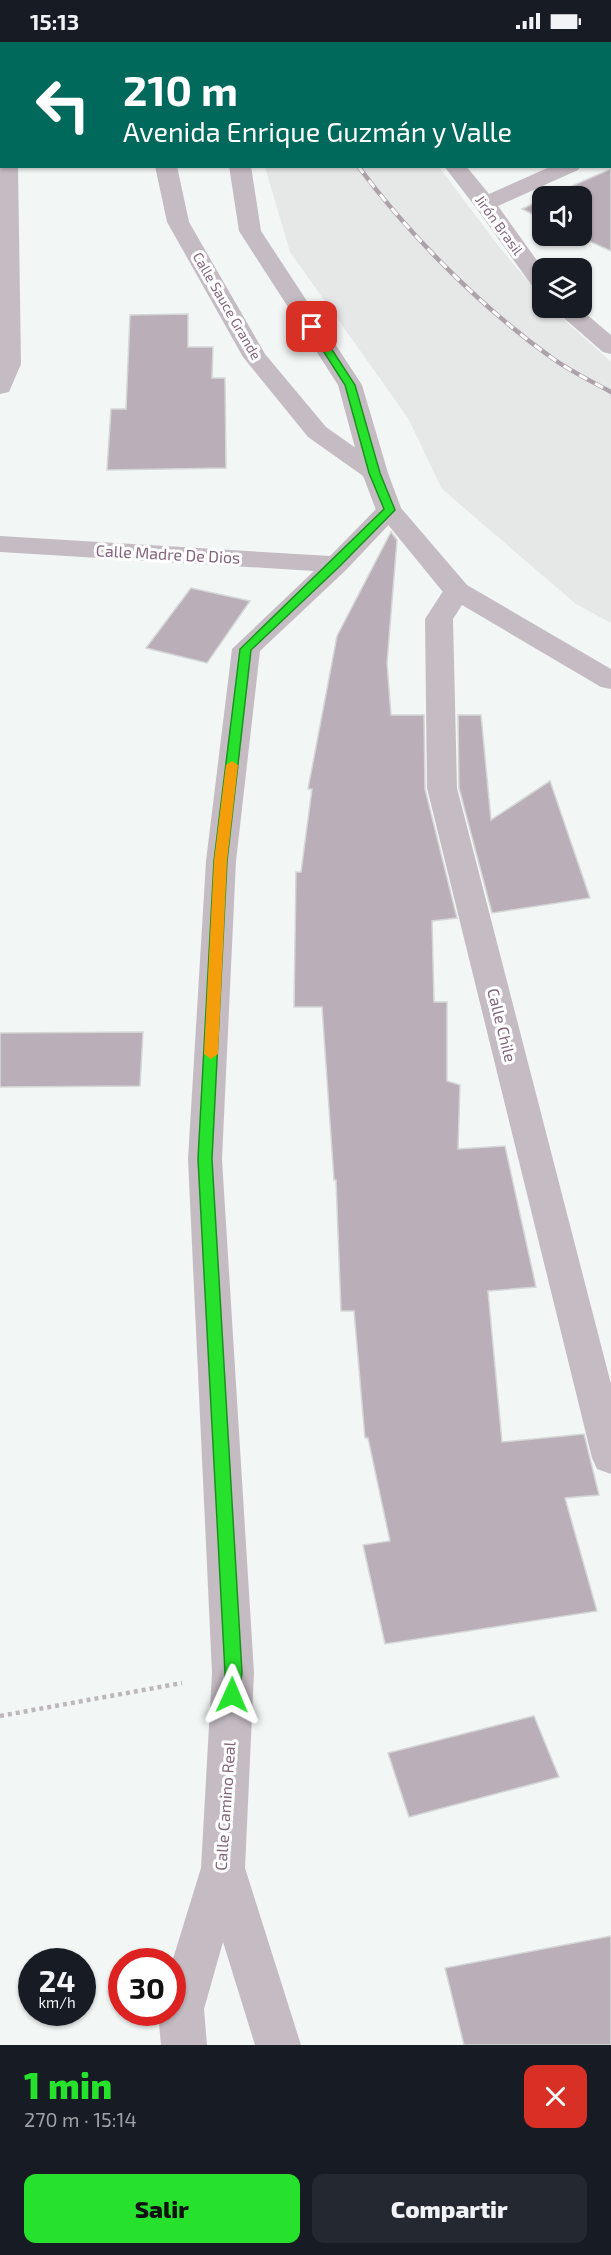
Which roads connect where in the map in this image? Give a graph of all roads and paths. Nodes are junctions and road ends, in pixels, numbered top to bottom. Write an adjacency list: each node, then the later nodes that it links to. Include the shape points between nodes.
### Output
1 (7, 168): 10 (street, via 9,364)
2 (166, 168): 11 (street, Calle Sauce Grande, via 178,222 255,357 317,432)
3 (240, 168): 11 (street, via 250,231 350,385)
4 (456, 168): 6 (street, Jirón Brasil)
5 (566, 168): 6 (street)
6 (484, 204): 7 (street, Jirón Brasil)
7 (532, 270)
8 (578, 318): 9 (street)
9 (611, 347)
10 (0, 387)
11 (375, 473): 12 (street)
12 (389, 510): 14 (street, Calle Camino Real); 15 (street)
13 (0, 544): 14 (street, Calle Madre De Dios)
14 (337, 564): 18 (street, Calle Camino Real, via 246,649 221,861 205,1159)
15 (457, 591): 16 (street); 17 (street, Calle Chile, via 439,619 442,788)
16 (611, 681)
17 (611, 1458)
18 (233, 1673): 19 (path); 20 (street, Calle Camino Real)
19 (0, 1716)
20 (223, 1868): 21 (street, Calle Camino Real, via 181,2009); 22 (street)
21 (184, 2045)
22 (278, 2045)

